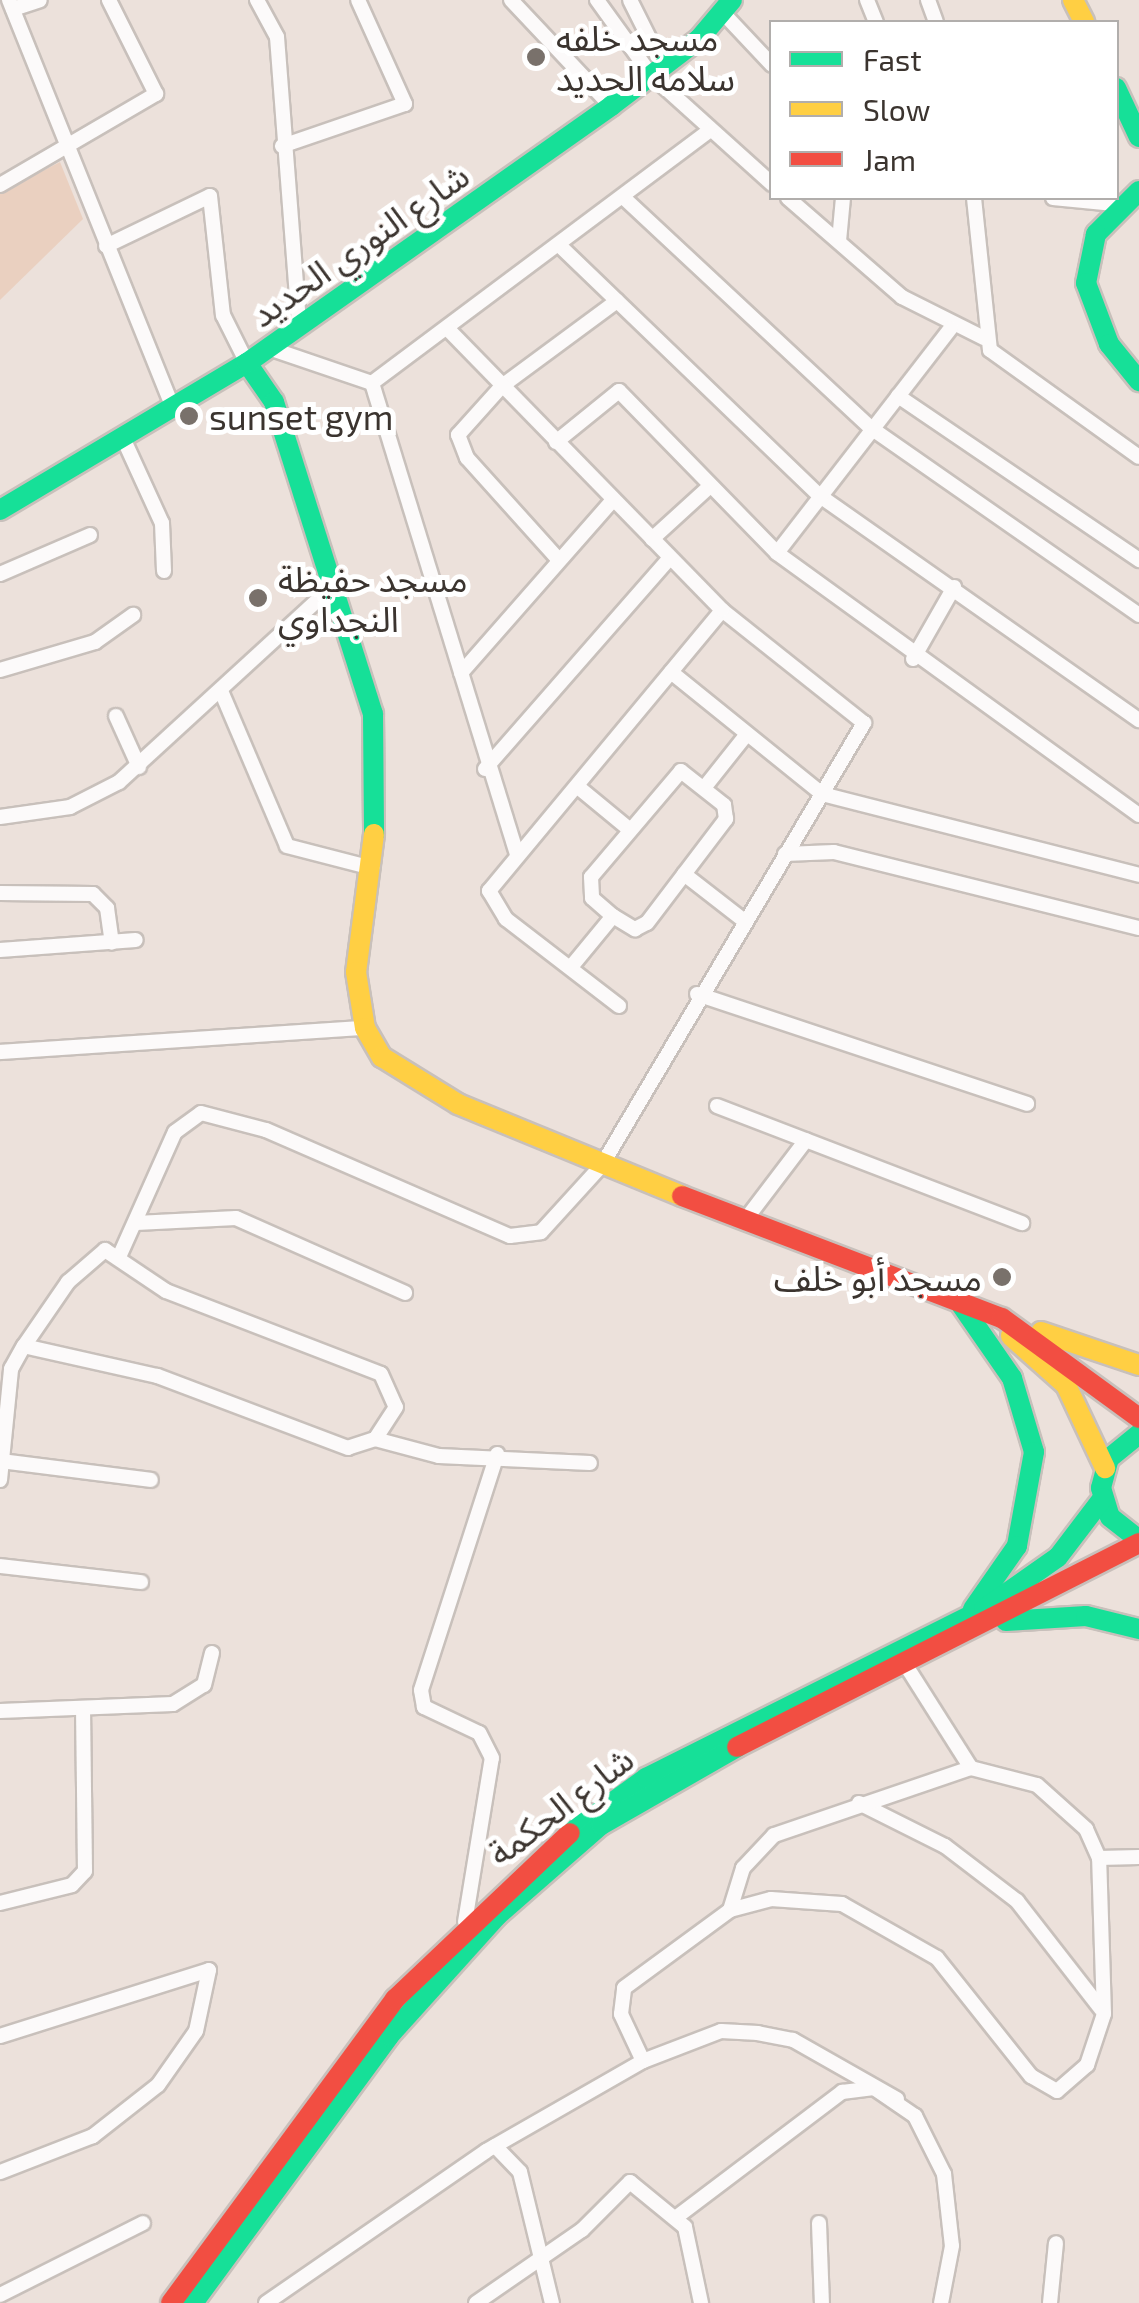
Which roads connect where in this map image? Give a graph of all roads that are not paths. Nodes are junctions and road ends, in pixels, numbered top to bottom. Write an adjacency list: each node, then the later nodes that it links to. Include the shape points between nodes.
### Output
1 (40, 0): 8 (street)
2 (109, 0): 16 (street, via 158,90)
3 (257, 0): 17 (street, via 278,38)
4 (358, 0): 17 (street, via 404,104)
5 (511, 0): 12 (street)
6 (597, 0): 11 (street)
7 (630, 0): 11 (street)
8 (11, 5): 16 (street)
9 (728, 7): 10 (street); 11 (street, شارع النوري الحديد)
10 (769, 61)
11 (657, 70): 12 (street, شارع النوري الحديد); 14 (street)
12 (611, 106): 29 (street, شارع النوري الحديد)
13 (1134, 110): 15 (street)
14 (708, 130): 18 (street); 20 (street)
15 (1139, 136)
16 (65, 146): 19 (street); 27 (street)
17 (282, 146): 29 (street)
18 (769, 181)
19 (0, 185)
20 (622, 198): 26 (street); 41 (street)
21 (1132, 198): 35 (street, via 1096,234 1086,283 1110,344)
22 (790, 200): 25 (street)
23 (843, 200): 25 (street)
24 (974, 200): 32 (street)
25 (840, 241): 31 (street)
26 (559, 244): 28 (street); 30 (street)
27 (106, 246): 34 (street, via 210,196 223,315); 39 (street)
28 (617, 301): 37 (street); 46 (street)
29 (299, 324): 33 (street, شارع النوري الحديد)
30 (448, 328): 36 (street); 37 (street)
31 (951, 328): 32 (street); 38 (street)
32 (984, 338): 44 (street, via 1006,367)
33 (268, 348): 34 (street, شارع النوري الحديد); 36 (street); 40 (street)
34 (241, 367): 39 (street, شارع النوري الحديد); 40 (street)
35 (1139, 381)
36 (372, 383): 65 (street)
37 (502, 386): 43 (street); 52 (street, via 459,443)
38 (898, 396): 41 (street); 54 (street)
39 (173, 408): 42 (street, شارع النوري الحديد)
40 (277, 410): 57 (street)
41 (871, 428): 46 (street); 61 (street)
42 (123, 438): 48 (street, شارع النوري الحديد); 55 (street, via 162,523)
43 (556, 442): 45 (street, via 616,389); 47 (street)
44 (1139, 458)
45 (709, 487): 50 (street); 51 (street)
46 (820, 496): 51 (street); 58 (street)
47 (612, 501): 50 (street); 52 (street)
48 (0, 510)
49 (90, 536): 56 (street)
50 (652, 540): 53 (street)
51 (776, 553): 62 (street)
52 (558, 559): 65 (street)
53 (669, 559): 59 (street); 71 (street)
54 (1139, 560)
55 (164, 572)
56 (0, 574)
57 (333, 586): 66 (street); 80 (street, via 378,743)
58 (954, 588): 62 (street); 68 (street)
59 (722, 610): 64 (street); 74 (street, via 864,724)
60 (133, 615): 63 (street, via 95,642)
61 (1139, 615)
62 (913, 659): 75 (street)
63 (0, 670)
64 (671, 672): 69 (street); 72 (street)
65 (461, 674): 71 (street)
66 (220, 691): 70 (street); 80 (street, via 288,846)
67 (116, 716): 70 (street)
68 (1139, 720)
69 (747, 734): 73 (street); 74 (street)
70 (139, 767): 76 (street, via 70,807)
71 (485, 770): 79 (street)
72 (578, 786): 77 (street); 79 (street)
73 (704, 788): 77 (street, via 677,772); 81 (street, via 727,813)
74 (822, 794): 78 (street); 82 (street)
75 (1139, 814)
76 (0, 817)
77 (629, 828): 84 (street, via 588,884)
78 (784, 854): 85 (street); 86 (street, via 824,850)
79 (516, 855): 90 (street, via 488,900)
80 (372, 868): 93 (street, via 356,972)
81 (684, 874): 84 (street, via 643,926); 85 (street)
82 (1139, 876)
83 (0, 893): 88 (street, via 93,894 106,908)
84 (613, 916): 90 (street)
85 (743, 920): 91 (street)
86 (1139, 928)
87 (136, 940): 88 (street)
88 (112, 942): 89 (street)
89 (0, 950)
90 (571, 967): 92 (street)
91 (697, 994): 95 (street); 98 (street)
92 (620, 1006)
93 (365, 1028): 94 (street); 98 (street, via 414,1082)
94 (0, 1052)
95 (1027, 1104)
96 (717, 1106): 97 (street)
97 (806, 1140): 99 (street); 101 (street)
98 (602, 1165): 99 (street); 100 (street, via 552,1222 520,1238 266,1130 196,1114 175,1132)
99 (746, 1219): 104 (street)
100 (136, 1223): 102 (street); 103 (street, via 236,1218)
101 (1022, 1223)
102 (119, 1257): 106 (street, via 105,1250 85,1263); 110 (street, via 166,1290 381,1374 396,1407)
103 (405, 1293)
104 (951, 1297): 105 (street); 114 (street, via 1059,1376); 121 (street, via 1021,1397 1034,1480 1017,1546)
105 (1002, 1318): 107 (street); 108 (street)
106 (24, 1346): 110 (street, via 157,1376 348,1448); 112 (street, via 7,1383)
107 (1139, 1365)
108 (1139, 1418)
109 (1139, 1434): 114 (street)
110 (375, 1439): 111 (street, via 424,1454)
111 (497, 1454): 113 (street); 134 (street, via 421,1690 424,1707 479,1734 492,1758)
112 (1, 1461): 115 (street); 116 (street)
113 (590, 1463)
114 (1105, 1468): 117 (street)
115 (0, 1478)
116 (151, 1480)
117 (1102, 1498): 118 (street, via 1116,1525); 121 (street, شارع الحكمة, via 1058,1557)
118 (1139, 1541): 122 (street, شارع الحكمة)
119 (0, 1566): 120 (street)
120 (141, 1582)
121 (961, 1622): 134 (street, شارع الحكمة, via 646,1778)
122 (994, 1622): 123 (street, via 1086,1616); 125 (street, شارع الحكمة)
123 (1139, 1629)
124 (212, 1653): 127 (street, via 210,1675 186,1699)
125 (907, 1668): 128 (street); 149 (street, شارع الحكمة, via 671,1780 535,1880 339,2096)
126 (0, 1711): 127 (street)
127 (82, 1713): 132 (street, via 85,1871 72,1884)
128 (970, 1768): 129 (street); 131 (street, via 1038,1785 1086,1830)
129 (859, 1804): 133 (street, via 774,1834 743,1868); 135 (street, via 944,1846 1017,1901)
130 (1139, 1856): 131 (street)
131 (1099, 1858): 135 (street)
132 (0, 1903)
133 (730, 1910): 135 (street, via 810,1898 874,1918 967,1988 1044,2089 1070,2085 1087,2065); 137 (street, via 624,1988 621,2014)
134 (465, 1922): 148 (street, شارع الحكمة, via 357,2047)
135 (1104, 2014)
136 (0, 2036): 140 (street, via 209,1970 196,2031 158,2085 93,2136)
137 (643, 2061): 138 (street, via 706,2035 758,2033 793,2040); 139 (street)
138 (897, 2099): 141 (street, via 874,2088 842,2092); 156 (street, via 934,2141 944,2174 952,2246)
139 (496, 2146): 145 (street, via 516,2163); 146 (street)
140 (0, 2172)
141 (678, 2216): 145 (street, via 625,2183); 154 (street)
142 (142, 2222): 147 (street)
143 (819, 2223): 155 (street)
144 (1056, 2244): 157 (street)
145 (544, 2255): 152 (street); 153 (street)
146 (296, 2288): 150 (street); 151 (street)
147 (0, 2296)
148 (171, 2303)
149 (193, 2303)
150 (266, 2303)
151 (307, 2303)
152 (476, 2303)
153 (552, 2303)
154 (701, 2303)
155 (822, 2303)
156 (941, 2303)
157 (1050, 2303)

